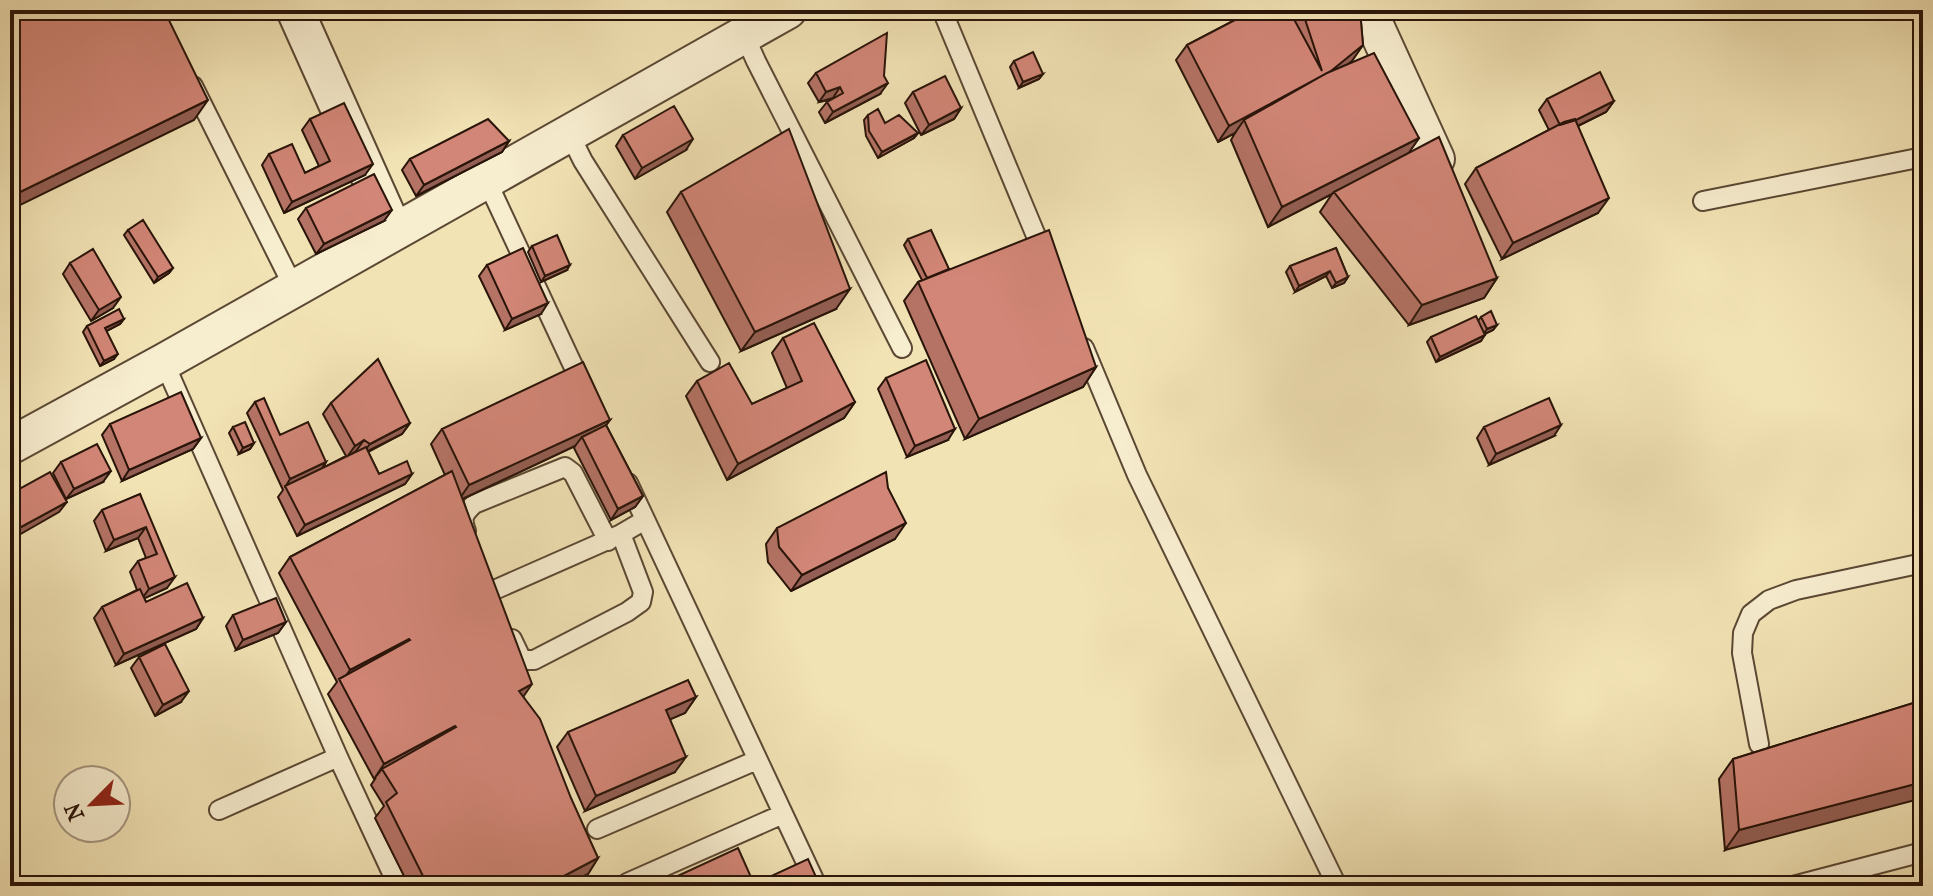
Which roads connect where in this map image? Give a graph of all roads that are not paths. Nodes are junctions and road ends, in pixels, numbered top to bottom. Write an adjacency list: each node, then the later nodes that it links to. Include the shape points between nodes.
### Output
1 (295, 10): 12 (street)
2 (788, 10): 5 (street)
3 (942, 10): 13 (lane)
4 (1368, 10): 9 (street)
5 (744, 34): 7 (street); 16 (lane)
6 (183, 66): 14 (lane)
7 (569, 133): 10 (street); 18 (lane)
8 (1923, 157): 11 (lane)
9 (1436, 159)
10 (486, 179): 12 (street); 19 (lane)
11 (1703, 201)
12 (394, 231): 14 (street)
13 (1052, 273)
14 (294, 288): 17 (street)
15 (1076, 331): 38 (lane, via 1137,475)
16 (902, 348)
17 (164, 362): 20 (street); 29 (lane)
18 (710, 362)
19 (592, 407)
20 (10, 446)
21 (619, 464): 22 (lane)
22 (645, 520): 23 (lane); 30 (lane)
23 (614, 538): 24 (lane, via 565,467 474,504 462,521); 26 (lane); 27 (lane, via 643,592 641,602 534,660 522,660)
24 (474, 549)
25 (1923, 563): 28 (lane, via 1796,590 1751,614 1742,653)
26 (491, 590)
27 (506, 626)
28 (1759, 744)
29 (338, 757): 31 (lane); 36 (lane)
30 (757, 760): 32 (lane); 33 (lane)
31 (219, 810)
32 (783, 814): 35 (lane); 37 (lane)
33 (597, 829)
34 (1923, 852): 39 (lane)
35 (627, 883)
36 (398, 886)
37 (817, 886)
38 (1337, 886)
39 (1793, 886)

